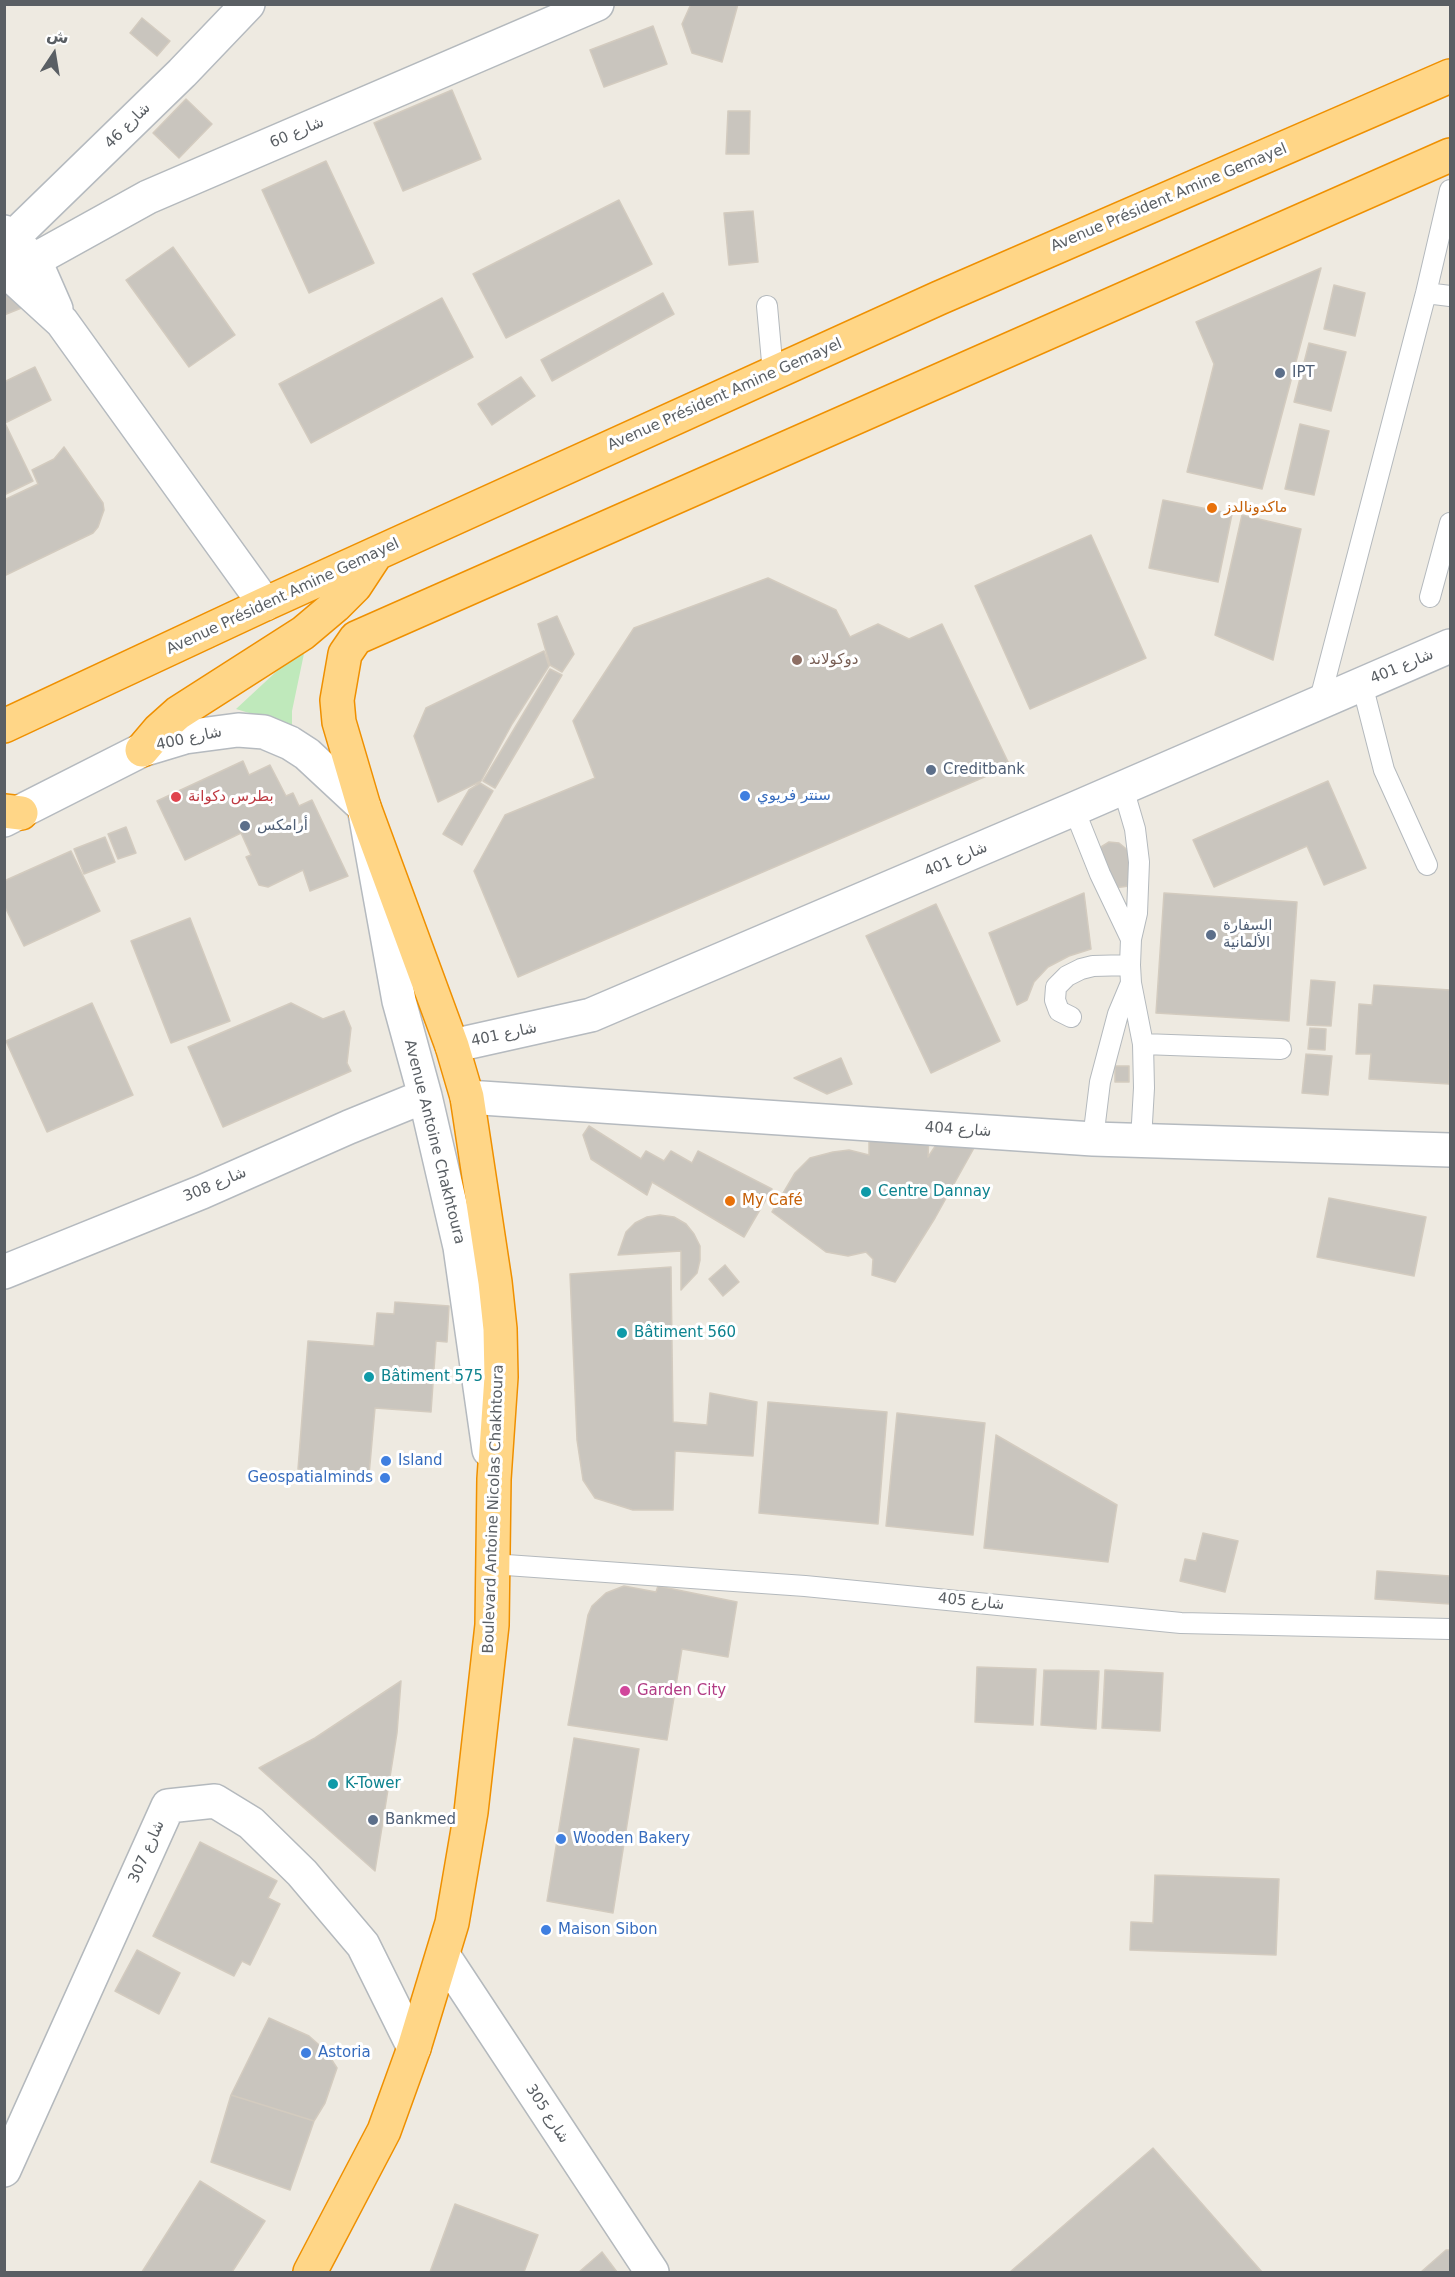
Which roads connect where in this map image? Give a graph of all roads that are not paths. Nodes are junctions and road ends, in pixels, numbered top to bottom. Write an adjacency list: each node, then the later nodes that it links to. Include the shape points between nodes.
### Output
1 (249, 4): 6 (street, شارع 46)
2 (597, 4): 6 (street, شارع 60)
3 (1450, 76): 10 (highway, Avenue Président Amine Gemayel)
4 (1450, 155): 21 (highway, Boulevard Antoine Nicolas Chakhtoura, via 356,638 345,654 337,699 339,722)
5 (1450, 190): 7 (lane)
6 (11, 257): 14 (street)
7 (1426, 293): 8 (lane); 17 (lane)
8 (1450, 296)
9 (767, 306): 10 (lane)
10 (774, 373): 12 (highway, Avenue Président Amine Gemayel)
11 (1450, 523): 13 (lane)
12 (376, 554): 14 (highway, Avenue Président Amine Gemayel); 19 (highway, via 355,586 319,620 178,713)
13 (1430, 597)
14 (265, 604): 18 (highway, Avenue Président Amine Gemayel)
15 (1450, 646): 16 (street, شارع 401)
16 (1362, 684): 17 (street, شارع 401); 24 (lane, via 1384,770)
17 (1319, 703): 20 (street, شارع 401)
18 (4, 726)
19 (142, 750): 21 (street, شارع 400, via 185,737 238,730 264,732 307,754); 23 (street, شارع 400)
20 (1124, 788): 22 (street, شارع 401); 25 (lane, via 1135,829 1138,862 1137,913)
21 (364, 807): 29 (highway, Boulevard Antoine Nicolas Chakhtoura); 31 (street, Avenue Antoine Chakhtoura, via 399,1001)
22 (1074, 809): 25 (lane); 29 (street, شارع 401, via 591,1015)
23 (10, 814)
24 (1427, 866)
25 (1131, 939): 26 (lane)
26 (1131, 974): 27 (lane, via 1093,966 1067,976 1056,987 1055,1000 1059,1011); 28 (lane); 33 (lane, via 1100,1082)
27 (1071, 1017)
28 (1143, 1044): 30 (lane); 34 (lane)
29 (452, 1046): 32 (highway, Boulevard Antoine Nicolas Chakhtoura)
30 (1281, 1049)
31 (425, 1096): 36 (street, شارع 308); 37 (street, Avenue Antoine Chakhtoura, via 460,1247)
32 (467, 1097): 33 (street, شارع 404); 37 (highway, Boulevard Antoine Nicolas Chakhtoura, via 500,1329)
33 (1093, 1138): 34 (street, شارع 404)
34 (1142, 1140): 35 (street, شارع 404)
35 (1450, 1150)
36 (4, 1272)
37 (494, 1479): 38 (highway, Boulevard Antoine Nicolas Chakhtoura)
38 (492, 1564): 39 (lane, شارع 405, via 805,1586 1181,1623); 40 (highway, Boulevard Antoine Nicolas Chakhtoura, via 492,1625 471,1812)
39 (1450, 1629)
40 (443, 1955): 41 (highway, Boulevard Antoine Nicolas Chakhtoura); 44 (street, شارع 305)
41 (414, 2048): 42 (street, شارع 307, via 363,1945 302,1873 251,1822 215,1801 168,1806); 43 (highway, Boulevard Antoine Nicolas Chakhtoura, via 384,2131)
42 (4, 2170)
43 (310, 2272)
44 (652, 2272)

